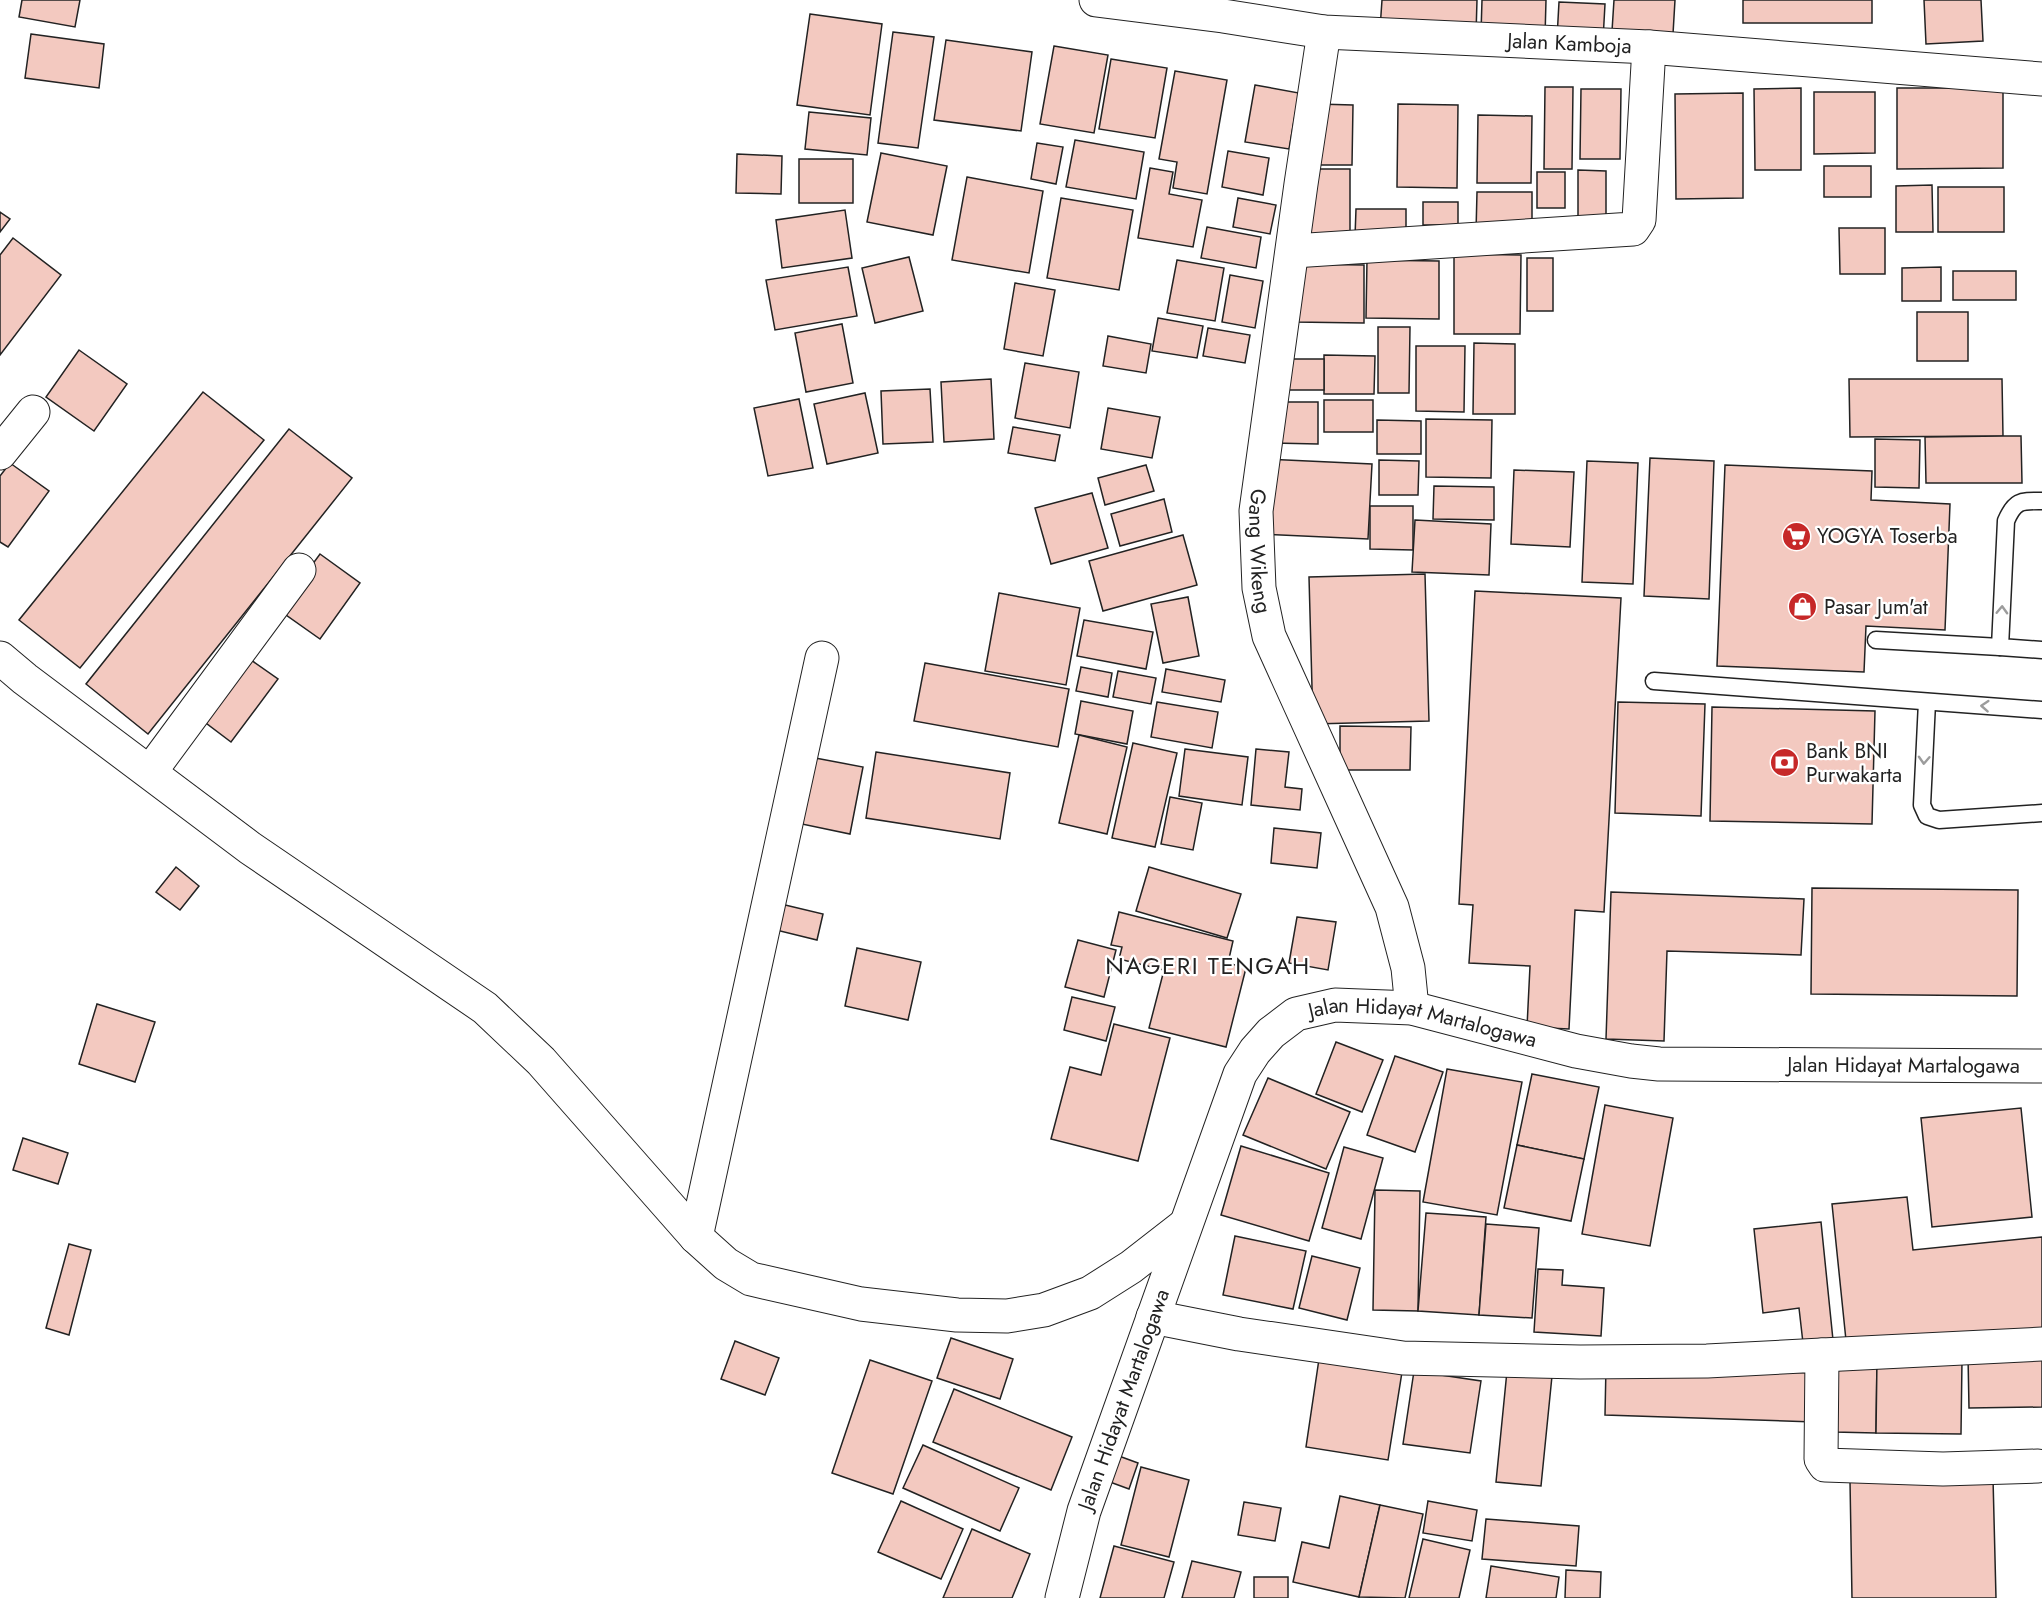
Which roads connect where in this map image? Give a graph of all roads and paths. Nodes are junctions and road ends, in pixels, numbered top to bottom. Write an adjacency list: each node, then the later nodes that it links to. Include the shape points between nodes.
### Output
1 (1096, 0): 2 (street, Jalan Kamboja)
2 (1324, 32): 3 (street, Jalan Kamboja); 5 (street, Gang Wikeng)
3 (1649, 47): 4 (street, Jalan Kamboja); 5 (street, via 1639,220 1633,229)
4 (2042, 79)
5 (1293, 251): 20 (street, Gang Wikeng, via 1256,511 1259,588 1269,636 1392,907 1408,968)
6 (33, 412): 7 (street)
7 (0, 453)
8 (2042, 501): 11 (lane, one-way to 8, via 2006,521 2012,508 2022,501)
9 (298, 570): 18 (street)
10 (1876, 640): 11 (lane)
11 (2000, 647): 12 (lane)
12 (2042, 650)
13 (0, 658): 18 (street)
14 (822, 658): 23 (street)
15 (1654, 681): 16 (lane)
16 (1927, 702): 17 (lane, one-way to 16); 19 (lane, one-way to 19, via 1922,805 1927,816 1939,820)
17 (2042, 710)
18 (150, 772): 23 (street, via 250,848 485,1008 541,1061)
19 (2042, 813)
20 (1412, 1008): 21 (street, Jalan Hidayat Martalogawa, via 1576,1051 1659,1064); 22 (street, Jalan Hidayat Martalogawa, via 1316,1008 1296,1014 1271,1033 1240,1074)
21 (2042, 1066)
22 (1185, 1225): 23 (street, via 1090,1293 1044,1310 1007,1316 957,1315 861,1304 751,1279 726,1264); 24 (street, Jalan Hidayat Martalogawa)
23 (696, 1237)
24 (1153, 1317): 26 (street, via 1403,1358 1580,1362); 28 (street, Jalan Hidayat Martalogawa, via 1084,1511)
25 (2042, 1344): 26 (street)
26 (1822, 1355): 27 (street, via 1821,1459 1825,1465 1943,1469)
27 (2038, 1466)
28 (1062, 1598)

